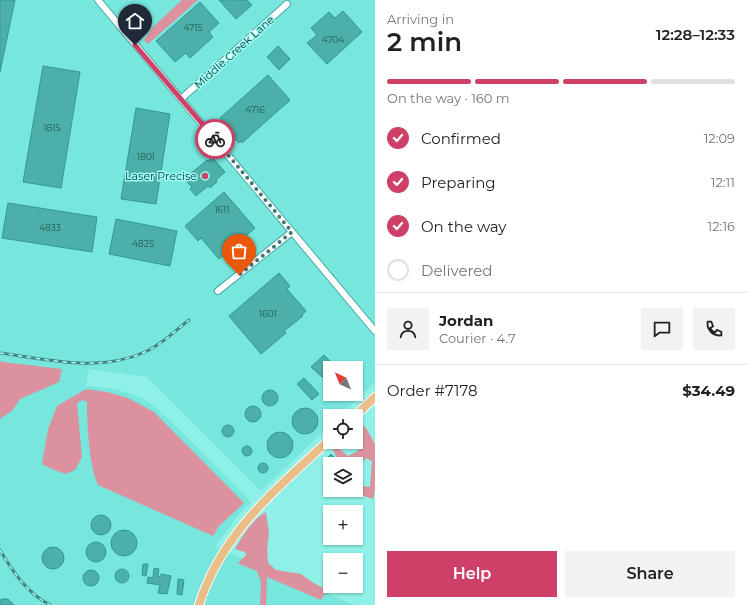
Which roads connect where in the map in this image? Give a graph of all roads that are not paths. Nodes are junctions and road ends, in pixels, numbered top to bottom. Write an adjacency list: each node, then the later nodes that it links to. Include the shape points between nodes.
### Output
1 (98, 0): 3 (street)
2 (287, 4): 3 (street, Middle Creek Lane)
3 (181, 99): 4 (street)
4 (292, 232): 5 (street); 6 (street)
5 (218, 291)
6 (375, 331)
7 (375, 397): 8 (main road)
8 (362, 409)
9 (323, 446): 10 (main road, via 241,526 214,568)
10 (199, 605)

